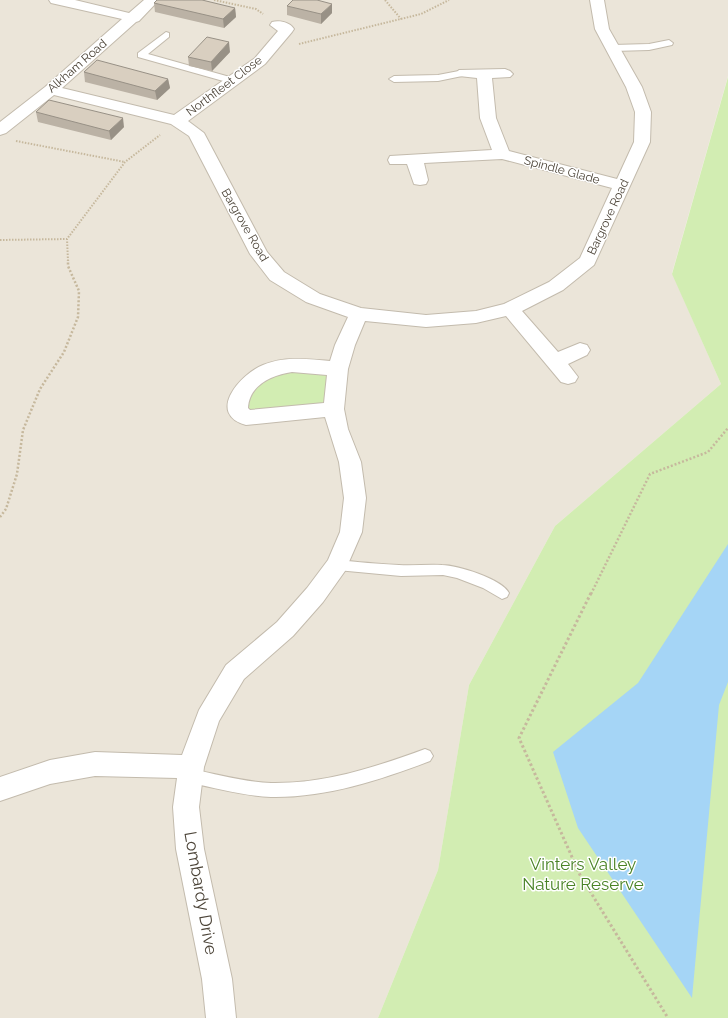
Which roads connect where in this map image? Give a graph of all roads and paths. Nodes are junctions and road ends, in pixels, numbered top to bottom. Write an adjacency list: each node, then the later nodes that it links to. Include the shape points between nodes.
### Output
1 (56, 0): 7 (street)
2 (152, 0): 7 (street, Alkham Road)
3 (214, 0): 9 (path, via 256,9)
4 (385, 0): 8 (path)
5 (449, 0): 8 (path, via 421,14)
6 (597, 0): 13 (street, Bargrove Road, via 602,29)
7 (134, 18): 19 (street, Alkham Road)
8 (401, 19): 12 (path)
9 (277, 25): 18 (street, Northfleet Close, via 287,28 260,61)
10 (166, 35): 18 (lane, via 141,55)
11 (668, 43): 13 (lane, via 649,47)
12 (299, 44)
13 (613, 48): 28 (street, Bargrove Road, via 634,87 643,112 642,142)
14 (464, 73): 15 (street); 17 (lane, via 434,78)
15 (484, 73): 16 (street); 23 (street, via 488,118)
16 (505, 74)
17 (394, 79)
18 (234, 80): 20 (street, Northfleet Close)
19 (51, 90): 20 (street, Northfleet Close); 21 (street, Alkham Road)
20 (177, 121): 26 (path); 32 (street, Bargrove Road, via 196,133 259,254 277,276 313,298)
21 (0, 130)
22 (16, 141): 26 (path)
23 (502, 154): 24 (street, Spindle Glade); 28 (street, Spindle Glade)
24 (414, 159): 25 (street, Spindle Glade); 27 (street)
25 (396, 160)
26 (125, 162): 29 (path)
27 (420, 180)
28 (623, 186): 31 (street, Bargrove Road, via 588,261 556,286)
29 (67, 239): 30 (path); 39 (path, via 68,266 78,291 78,317 64,352 40,390 23,430 17,474 6,509)
30 (0, 240)
31 (510, 309): 32 (street, Bargrove Road, via 476,317 426,321); 34 (street)
32 (358, 314): 35 (street, Lombardy Drive)
33 (580, 350): 34 (street)
34 (555, 362): 36 (street)
35 (338, 369): 37 (street, Lombardy Drive); 37 (street, via 293,365 270,368 256,377 238,398 238,411 246,418)
36 (568, 377)
37 (334, 409): 40 (street, Lombardy Drive, via 350,462 355,498 351,532)
38 (728, 428): 46 (path, via 708,452 650,474 519,738 580,875)
39 (0, 517)
40 (337, 565): 41 (lane, via 443,570 488,584); 43 (street, Lombardy Drive, via 285,629 235,672 208,718)
41 (502, 594)
42 (425, 756): 43 (lane, via 385,771 322,785 269,790)
43 (190, 771): 44 (street, via 96,764 50,772); 45 (street, Lombardy Drive, via 186,807 190,849 217,979)
44 (0, 789)
45 (221, 1018)
46 (668, 1018)

